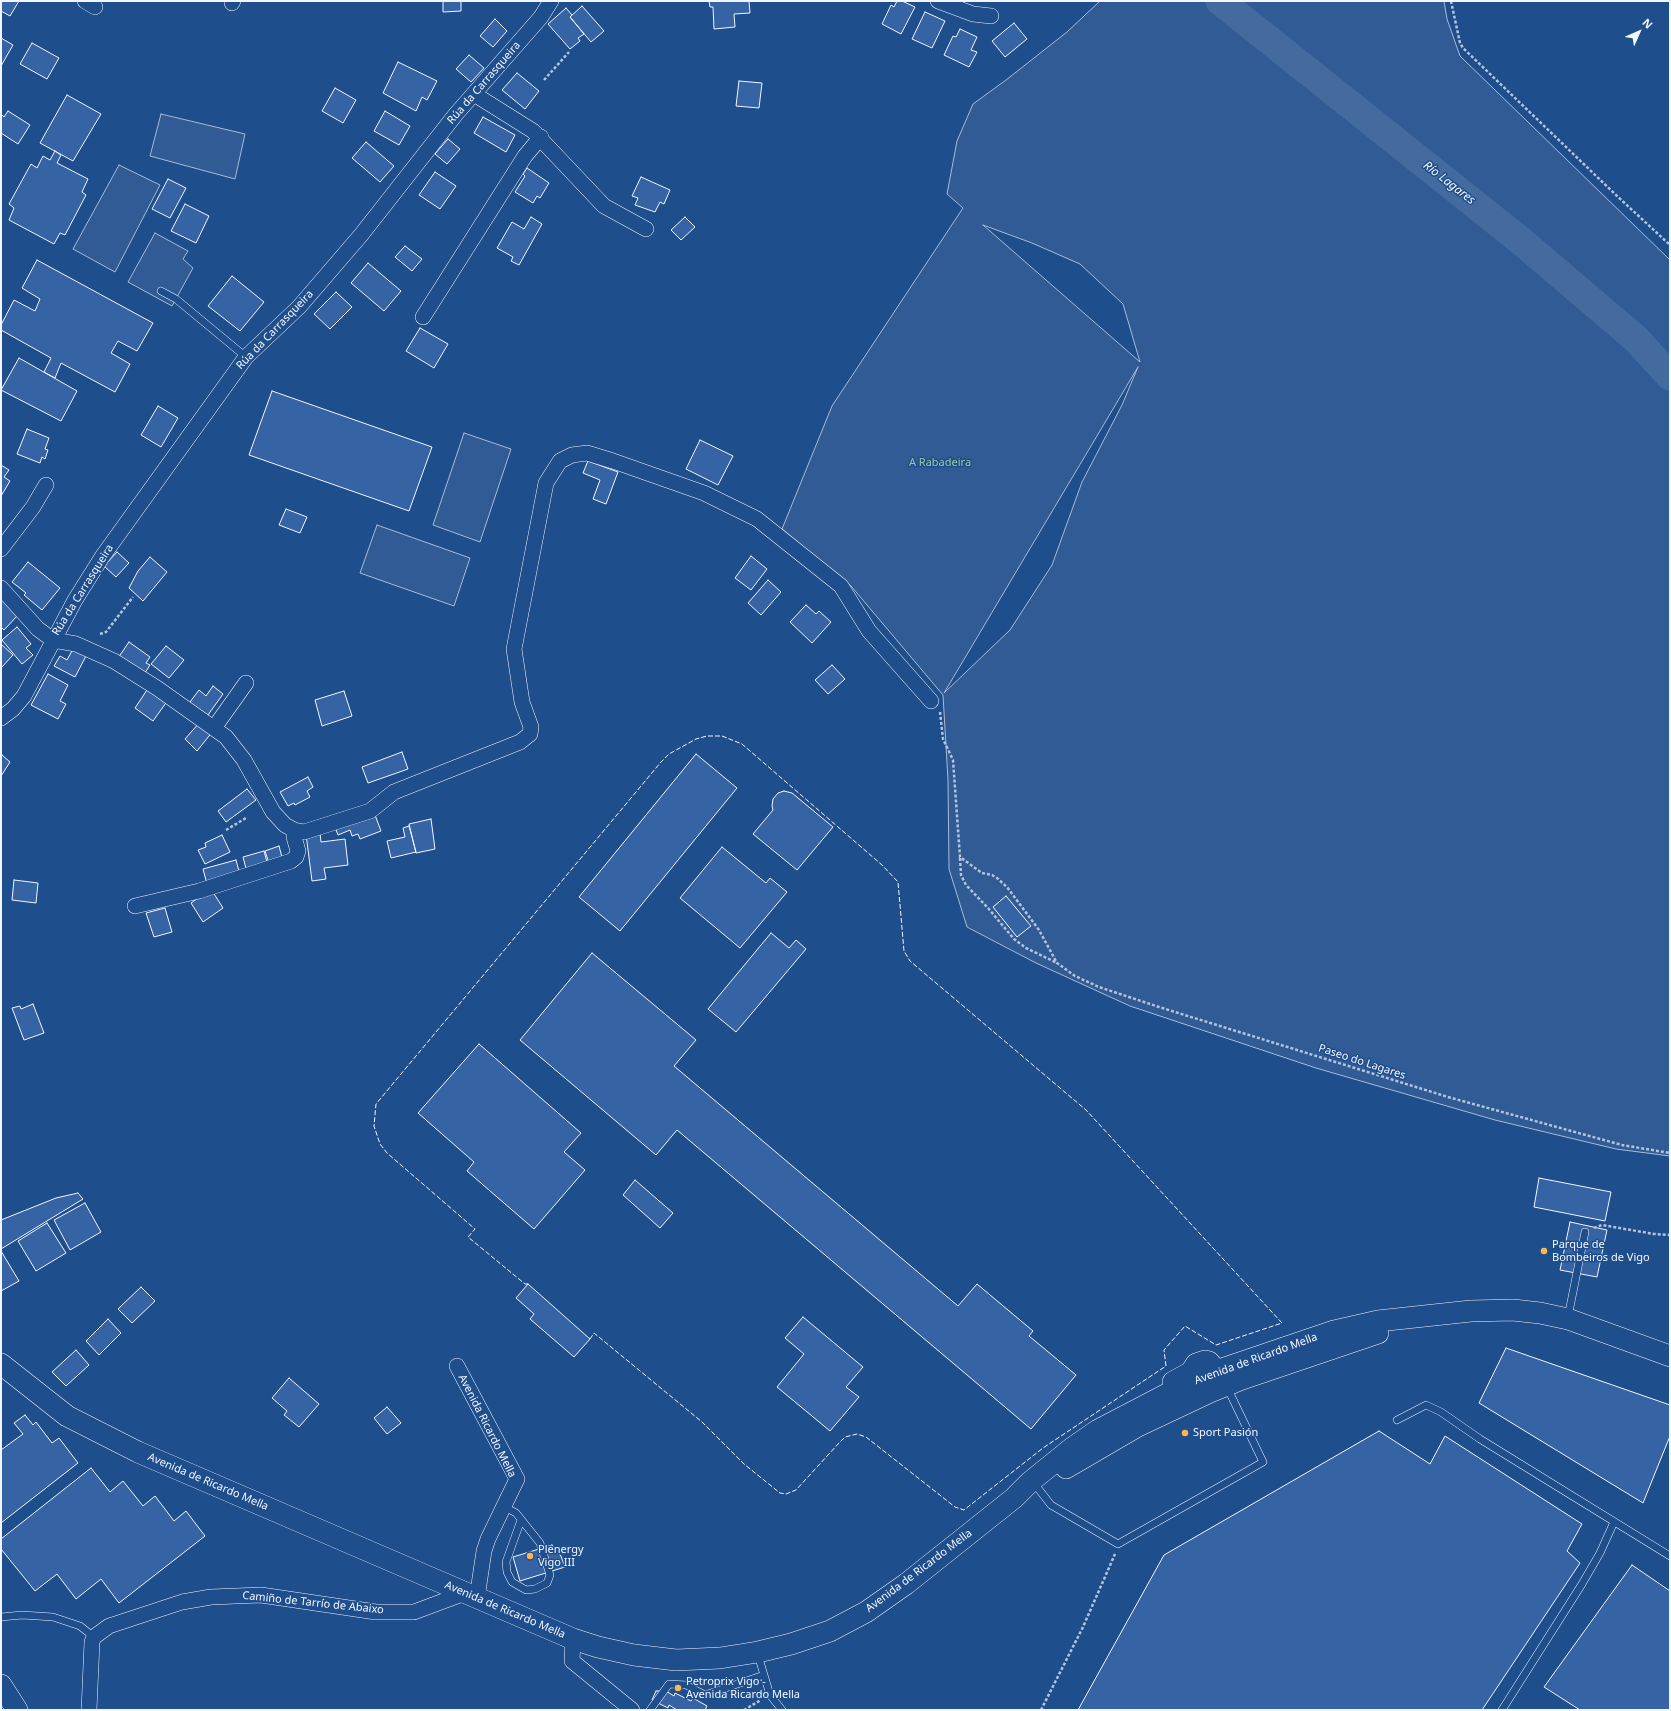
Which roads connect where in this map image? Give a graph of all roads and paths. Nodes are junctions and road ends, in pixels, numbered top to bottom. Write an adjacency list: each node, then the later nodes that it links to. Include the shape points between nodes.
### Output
1 (551, 1): 7 (street, Rúa da Carrasqueira)
2 (938, 1): 4 (street, via 973,14)
3 (1451, 1): 10 (path, via 1463,48)
4 (990, 16)
5 (569, 52): 6 (path)
6 (544, 80)
7 (474, 94): 8 (street); 13 (street, Rúa da Carrasqueira, via 361,235 309,295)
8 (541, 137): 9 (street, via 604,206); 12 (street, via 525,156)
9 (646, 228)
10 (1670, 244)
11 (161, 291): 13 (lane, via 176,299)
12 (423, 317)
13 (246, 357): 19 (street, Rúa da Carrasqueira, via 102,557 74,600)
14 (46, 485): 15 (street, via 33,507)
15 (1, 549)
16 (1, 588): 19 (street, via 38,629)
17 (133, 598): 18 (path, via 106,632)
18 (100, 634)
19 (53, 640): 22 (street, Rúa da Carrasqueira, via 24,696); 23 (street, via 76,644 114,661)
20 (246, 683): 23 (street)
21 (930, 701): 26 (street, via 870,631 841,586 757,519 704,493 621,464 587,453 572,455 560,461 546,483 514,649 522,702 531,727 530,734 520,742 394,792 370,811 304,832); 27 (path, Paseo do Lagares, via 939,709 943,739 953,760)
22 (1, 718)
23 (214, 728): 26 (street, via 226,737 244,760 273,812 285,825)
24 (246, 818): 25 (path)
25 (226, 830)
26 (294, 830): 28 (street, via 298,851 291,861 199,891)
27 (960, 857): 29 (path, Paseo do Lagares, via 982,874 992,874 1007,886 1039,930); 29 (path, Paseo do Lagares, via 961,875 966,885 1014,939 1026,948)
28 (135, 906)
29 (1057, 963): 30 (path, Paseo do Lagares, via 1099,987 1377,1076 1622,1145)
30 (1670, 1153)
31 (1585, 1232): 32 (path, via 1602,1225); 34 (lane)
32 (1670, 1235)
33 (1412, 1319): 34 (main road, Avenida de Ricardo Mella, via 1471,1311 1513,1310); 38 (main road, Avenida de Ricardo Mella, via 1299,1360); 38 (main road, Avenida de Ricardo Mella, via 1378,1321 1314,1337)
34 (1568, 1319): 35 (main road, Avenida de Ricardo Mella)
35 (1670, 1356)
36 (1, 1364): 48 (main road, Avenida de Ricardo Mella, via 67,1416 105,1436)
37 (456, 1366): 43 (street, Avenida Ricardo Mella, via 517,1479)
38 (1210, 1376): 40 (main road, Avenida de Ricardo Mella); 40 (main road, Avenida de Ricardo Mella, via 1175,1408); 46 (lane, via 1263,1462)
39 (1397, 1420): 45 (lane, via 1426,1405 1442,1412 1480,1439)
40 (1116, 1429): 41 (main road, Avenida de Ricardo Mella); 42 (main road, Avenida de Ricardo Mella, via 1072,1448)
41 (1037, 1487): 42 (main road, Avenida de Ricardo Mella); 46 (lane, via 1051,1505)
42 (1014, 1498): 52 (main road, Avenida de Ricardo Mella, via 906,1584 866,1612 830,1631)
43 (503, 1506): 44 (lane, via 516,1513); 48 (street, Avenida Ricardo Mella, via 484,1551)
44 (521, 1520): 44 (lane, via 506,1562 507,1572 512,1582 526,1590 535,1589 547,1583 550,1575 540,1543)
45 (1614, 1522): 47 (lane); 63 (lane, via 1582,1584)
46 (1118, 1544): 62 (path, via 1083,1627)
47 (1670, 1556)
48 (471, 1596): 50 (street, Camiño de Tarrío de Abaixo, via 414,1612 376,1612 261,1595 211,1597 182,1602 109,1626); 51 (main road, Avenida de Ricardo Mella)
49 (1, 1617): 50 (lane, via 22,1614 53,1617 80,1626)
50 (94, 1637): 57 (street)
51 (574, 1639): 52 (main road, Avenida de Ricardo Mella, via 634,1655 676,1660 720,1658); 58 (street, via 572,1661)
52 (758, 1652): 53 (lane)
53 (764, 1675): 55 (lane); 59 (lane, via 705,1695 686,1685 669,1684)
54 (1, 1685): 56 (main road)
55 (770, 1695): 60 (path); 61 (lane)
56 (17, 1710)
57 (90, 1710)
58 (632, 1710)
59 (650, 1710)
60 (744, 1710)
61 (782, 1710)
62 (1041, 1710)
63 (1502, 1710)

